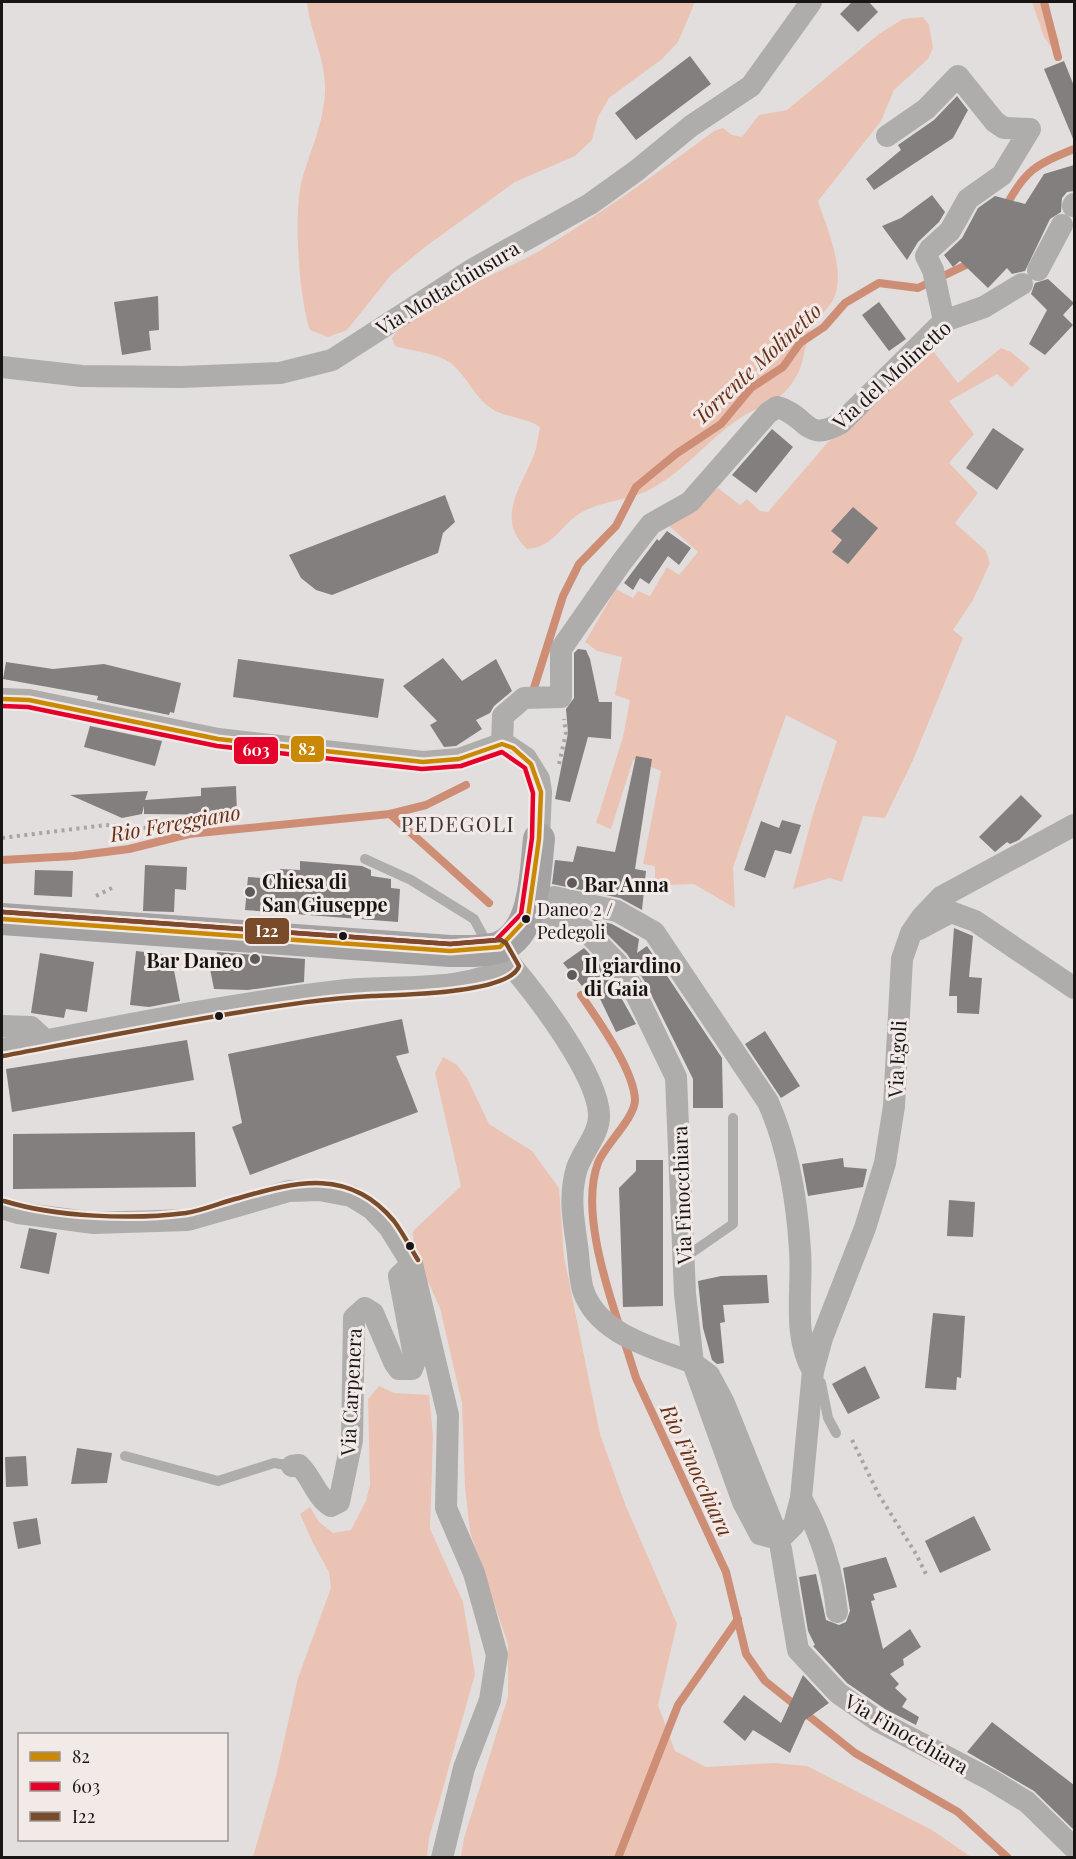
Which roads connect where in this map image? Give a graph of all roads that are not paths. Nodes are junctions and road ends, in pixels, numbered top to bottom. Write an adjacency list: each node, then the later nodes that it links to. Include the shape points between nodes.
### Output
1 (811, 2): 5 (street, Via Mottachiusura, via 751,86 691,126 590,204 473,269 332,360 280,373 181,377 82,376)
2 (887, 136): 4 (street, via 926,109 958,76 995,122 1004,128 1030,129 1002,175 968,199 950,231 926,256 933,270)
3 (1070, 212): 4 (street, Via del Molinetto, via 1030,277 984,307)
4 (944, 321): 7 (street, Via del Molinetto, via 841,423 819,432 789,410 777,407 690,502 651,524 561,648 561,697 524,698 503,716)
5 (2, 367)
6 (2, 699): 7 (street, via 29,700 218,739 423,762 459,759)
7 (502, 744): 8 (street, via 520,752 536,771 541,792)
8 (539, 824): 11 (street)
9 (1074, 825): 14 (street, Via Egoli, via 941,897)
10 (366, 859): 15 (lane, via 411,880 474,919)
11 (528, 917): 13 (street, Via Finocchiara, via 559,917); 15 (street)
12 (2, 920): 15 (street)
13 (575, 924): 22 (street, Via Finocchiara, via 617,963 676,1077); 25 (street, Via Egoli, via 553,901 554,897 617,911 654,932 768,1102 779,1126 798,1224 800,1341)
14 (911, 933): 16 (street, via 951,912 975,921); 25 (street, Via Egoli, via 902,959 894,1106 885,1163)
15 (501, 954): 18 (street, via 493,976 232,1006); 24 (street, via 534,995 595,1092 598,1126 577,1167 571,1201 583,1289 594,1312 610,1328)
16 (1074, 988)
17 (2, 1026): 18 (street, via 31,1027)
18 (45, 1040): 19 (street)
19 (2, 1049)
20 (734, 1118): 22 (lane, via 733,1224)
21 (2, 1208): 23 (street, via 94,1223 188,1220 289,1191 320,1190 351,1196 372,1209 389,1227)
22 (684, 1258): 24 (street, Via Finocchiara)
23 (412, 1264): 29 (street, Via Carpenera, via 399,1276 415,1361 412,1369 399,1369 394,1362 373,1313 365,1308 354,1318 352,1440 339,1502 331,1506 325,1503 304,1470 299,1465); 35 (street, via 448,1415 446,1508 474,1573 497,1655 490,1700 464,1767)
24 (684, 1359): 26 (street, Via Finocchiara); 31 (street, via 709,1375)
25 (814, 1367): 27 (lane); 30 (street, Via Egoli)
26 (704, 1395): 30 (street, Via Egoli, via 743,1502 760,1534 775,1538 788,1532 794,1525)
27 (836, 1433)
28 (125, 1456): 29 (lane, via 218,1481 274,1463)
29 (292, 1466)
30 (801, 1498): 33 (street, via 829,1570)
31 (773, 1525)
32 (781, 1549): 34 (street, Via Finocchiara, via 798,1650 838,1693 878,1721 991,1779 1027,1802)
33 (837, 1612)
34 (1074, 1848)
35 (442, 1857)

